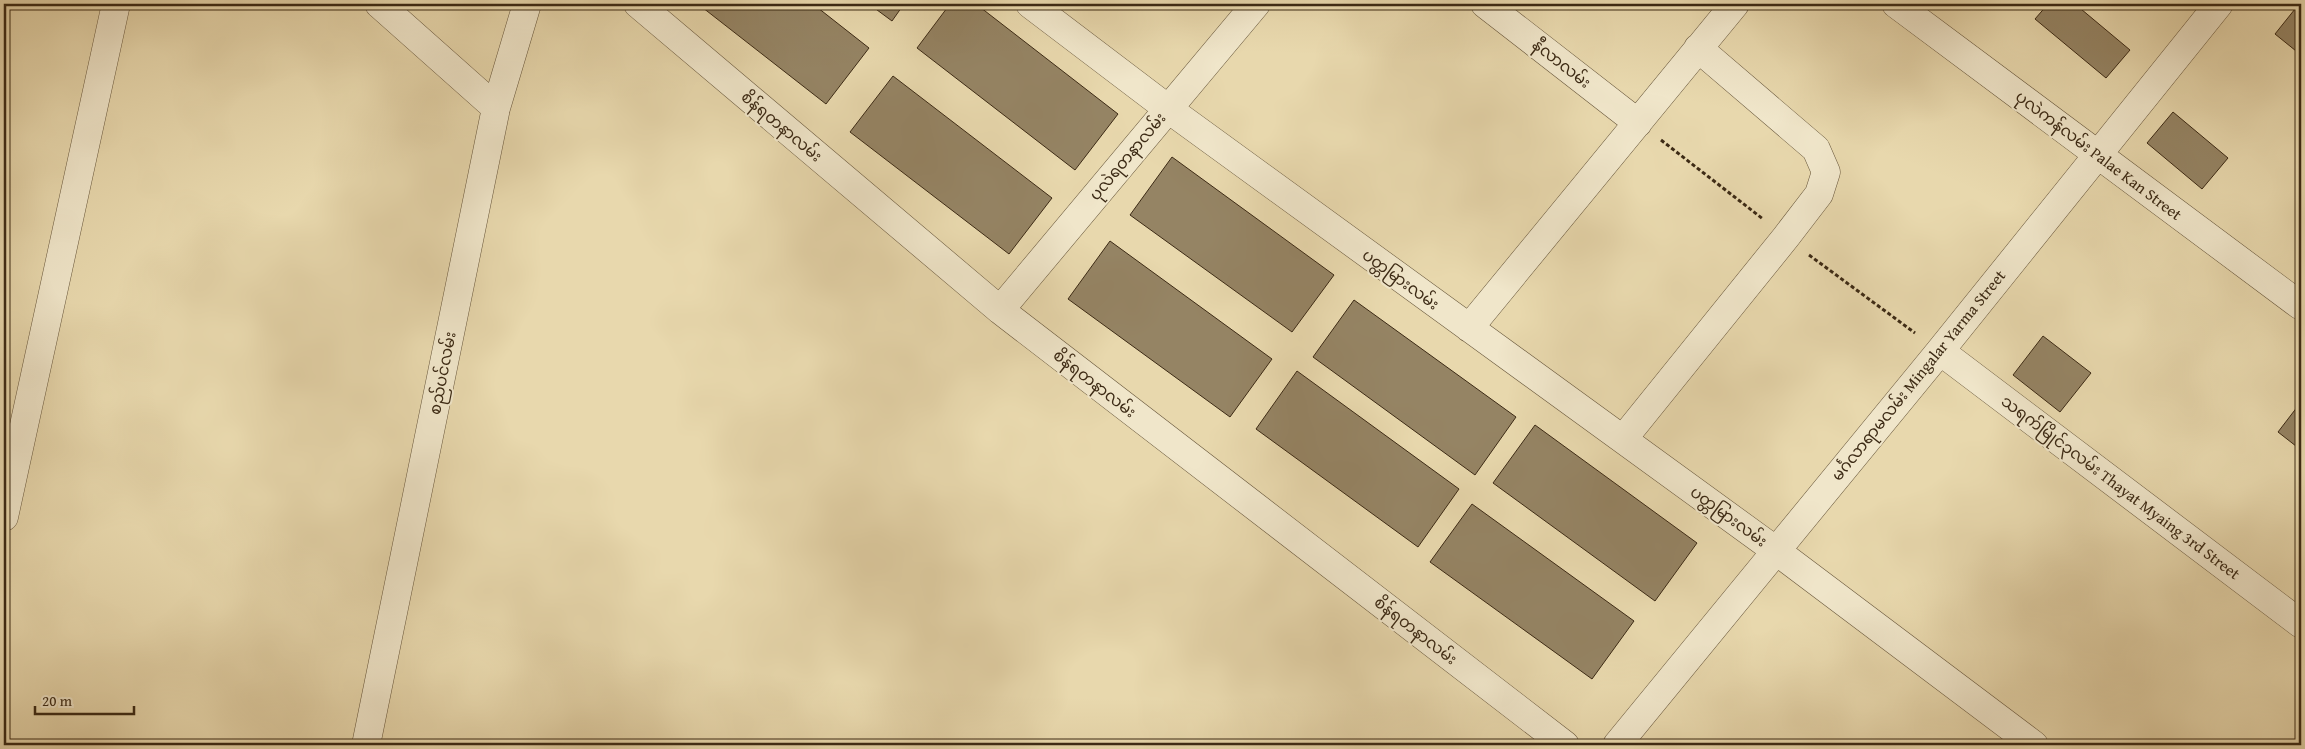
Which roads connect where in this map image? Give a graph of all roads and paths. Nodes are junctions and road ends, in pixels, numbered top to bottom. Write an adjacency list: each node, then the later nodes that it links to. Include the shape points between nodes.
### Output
1 (116, 4): 21 (street)
2 (379, 4): 12 (street)
3 (526, 4): 12 (street, စည်ပင်လမ်း)
4 (638, 4): 17 (street, စိန်ရတနာလမ်း)
5 (1030, 4): 13 (street, ပတ္တမြားလမ်း)
6 (1256, 4): 13 (street, ပုလဲရတနာလမ်း)
7 (1485, 4): 14 (street, နီလာလမ်း)
8 (1735, 4): 11 (street)
9 (1896, 4): 15 (street, ပုလဲကန်လမ်း Palae Kan Street)
10 (2219, 4): 15 (street, မင်္ဂလာရာမလမ်း Mingalar Yarma Street)
11 (1698, 48): 14 (street); 20 (street, via 1816,149 1826,172 1819,194)
12 (496, 108): 24 (street, စည်ပင်လမ်း)
13 (1167, 108): 17 (street, ပုလဲရတနာလမ်း); 18 (street, ပတ္တမြားလမ်း)
14 (1638, 123): 18 (street)
15 (2097, 154): 16 (street, ပုလဲကန်လမ်း Palae Kan Street); 19 (street, မင်္ဂလာရာမလမ်း Mingalar Yarma Street)
16 (2301, 306)
17 (1000, 310): 25 (street, စိန်ရတနာလမ်း)
18 (1469, 328): 20 (street, ပတ္တမြားလမ်း)
19 (1940, 351): 22 (street, မင်္ဂလာရာမလမ်း Mingalar Yarma Street); 23 (street, သရက်မြိုင်၃လမ်း Thayat Myaing 3rd Street)
20 (1623, 439): 22 (street, ပတ္တမြားလမ်း)
21 (4, 517)
22 (1775, 550): 26 (street, မင်္ဂလာရာမလမ်း Mingalar Yarma Street); 27 (street, ပတ္တမြားလမ်း)
23 (2301, 624)
24 (366, 745)
25 (1566, 745)
26 (1617, 745)
27 (2034, 745)

